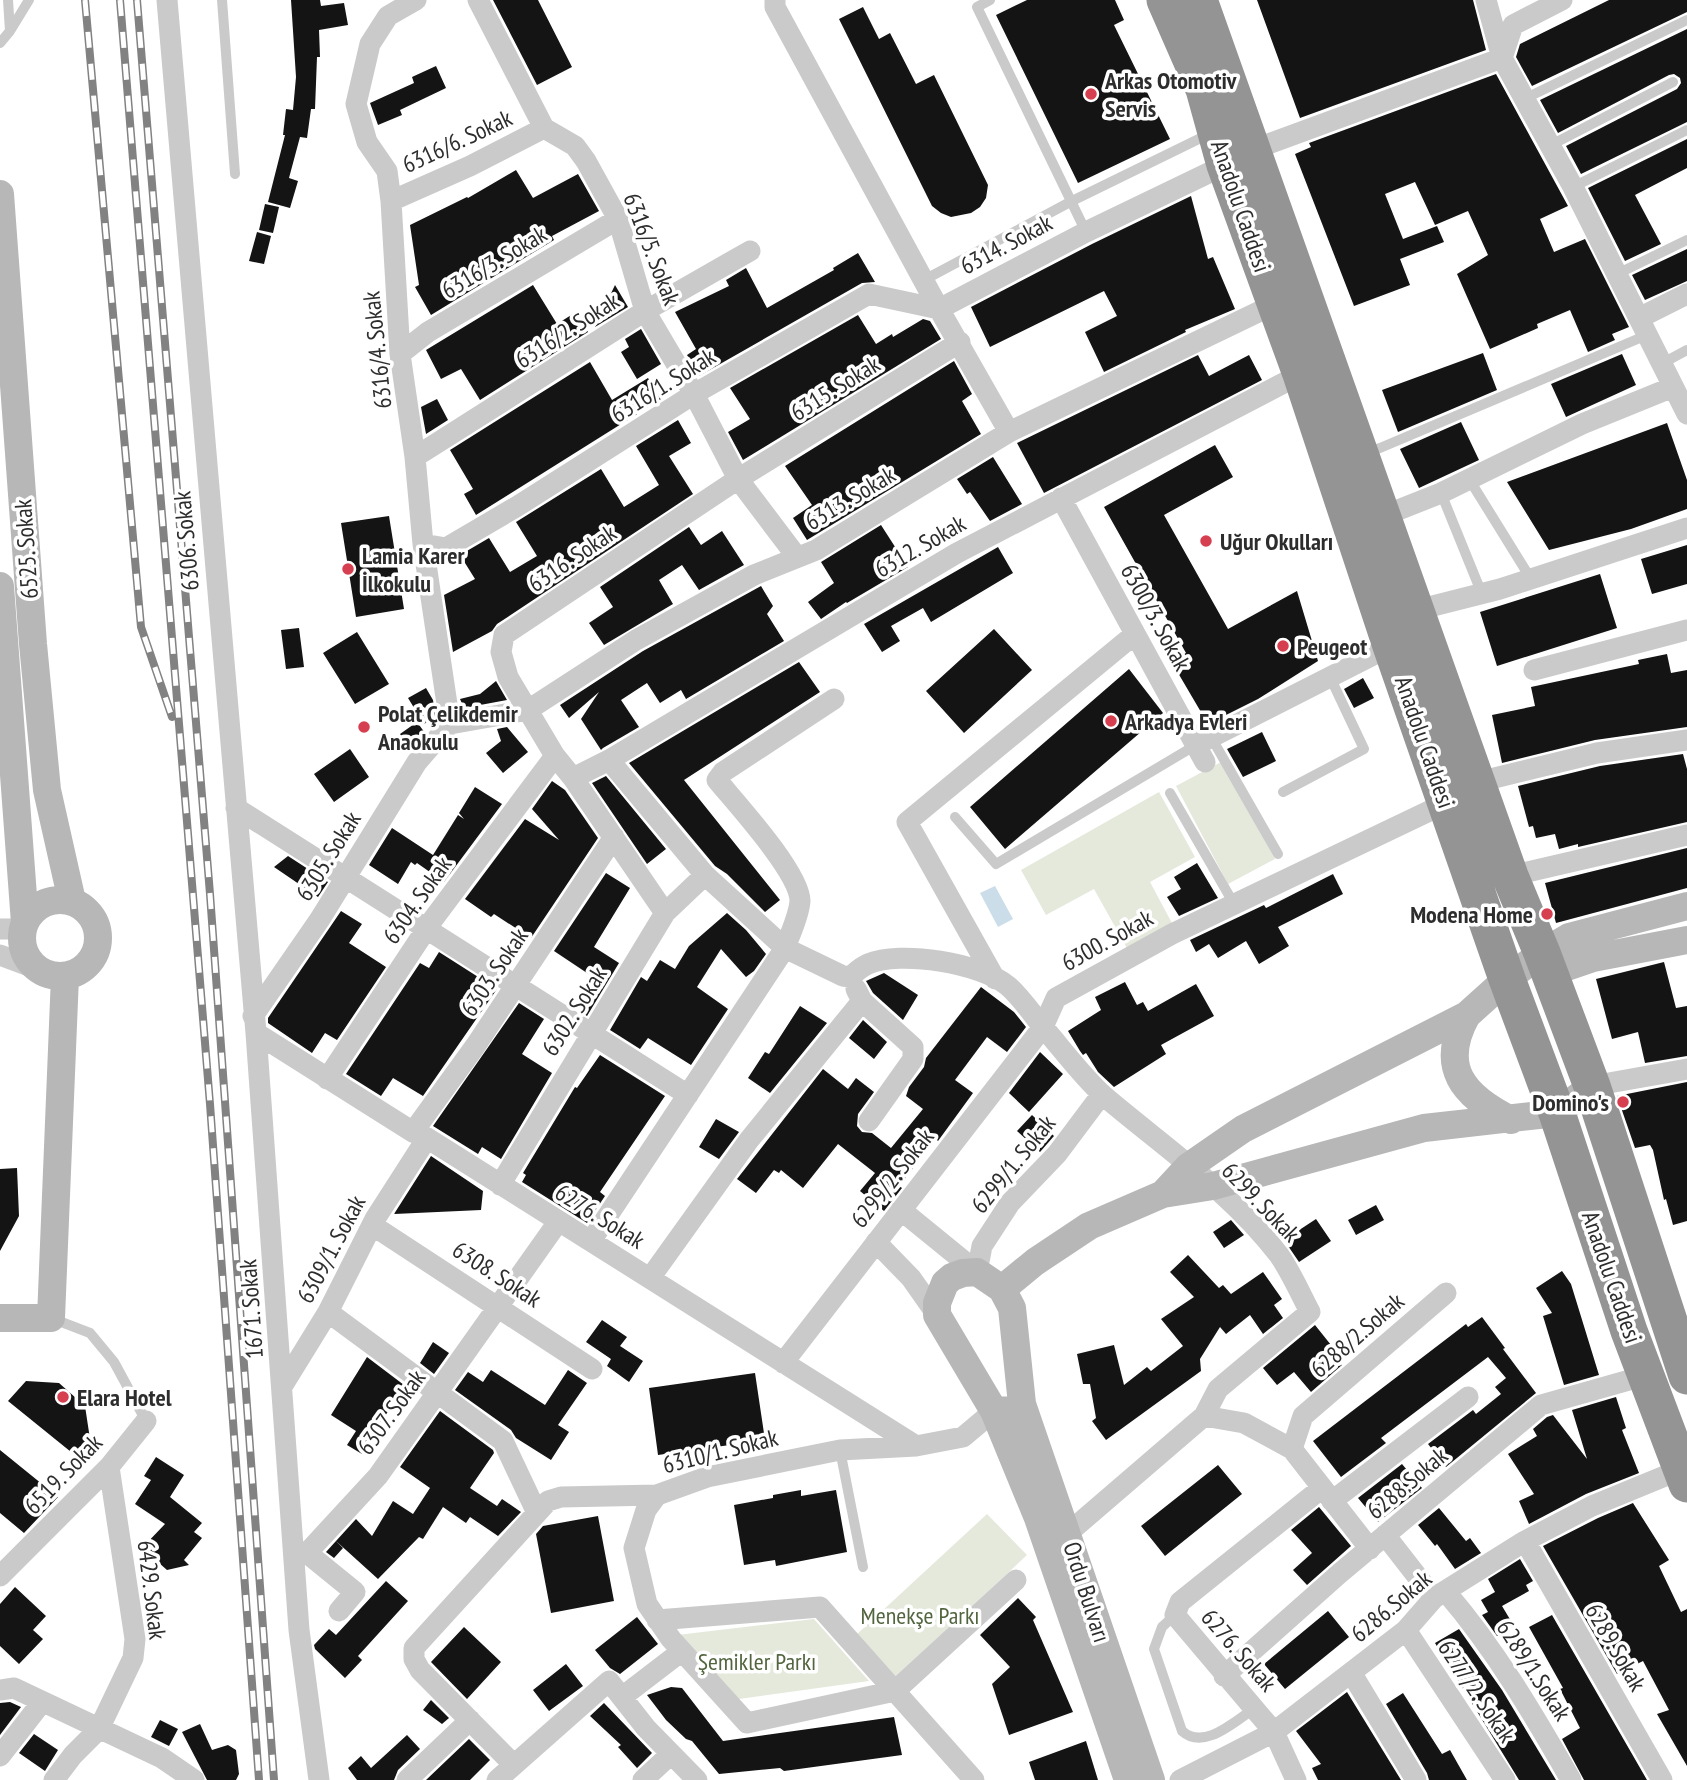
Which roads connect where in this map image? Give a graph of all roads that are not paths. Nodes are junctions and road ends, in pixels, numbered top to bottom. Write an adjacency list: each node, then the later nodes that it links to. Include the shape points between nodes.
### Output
1 (8, 0): 14 (lane)
2 (29, 0): 14 (lane)
3 (167, 0): 79 (street, 6306. Sokak)
4 (222, 0): 23 (lane)
5 (416, 0): 26 (street, 6316/4. Sokak, via 388,16 370,44 356,104 367,142 387,171)
6 (478, 0): 19 (street)
7 (775, 0): 33 (street)
8 (990, 0): 27 (lane, via 977,7)
9 (1165, 0): 22 (highway, Anadolu Caddesi)
10 (1199, 0): 22 (highway, Anadolu Caddesi)
11 (1486, 0): 16 (street)
12 (1562, 0): 16 (street, via 1513,25)
13 (1687, 20): 18 (lane)
14 (10, 31): 15 (lane)
15 (0, 44)
16 (1502, 58): 18 (street); 22 (street, 6314. Sokak)
17 (1673, 82): 21 (lane)
18 (1524, 99): 21 (street)
19 (544, 128): 26 (street, 6316/6. Sokak); 28 (street, 6316/5. Sokak, via 575,146)
20 (1687, 131): 24 (lane)
21 (1550, 145): 24 (street)
22 (1231, 149): 27 (lane); 29 (street, 6314. Sokak); 35 (highway, Anadolu Caddesi); 48 (highway, Anadolu Caddesi)
23 (235, 174)
24 (1573, 187): 32 (street)
25 (0, 194): 88 (main road, 6525. Sokak, via 47,790)
26 (391, 201): 41 (street, 6316/4. Sokak)
27 (1072, 201): 29 (lane); 33 (lane)
28 (618, 219): 37 (street, 6316/5. Sokak); 41 (street, 6316/3. Sokak, via 428,332)
29 (1086, 232): 36 (street, 6314. Sokak)
30 (1687, 240): 32 (lane)
31 (750, 251): 37 (street, 6316/2. Sokak)
32 (1617, 275): 38 (street)
33 (924, 281): 36 (street)
34 (1687, 295): 38 (street)
35 (1275, 304): 43 (highway, Anadolu Caddesi); 47 (street, 6313. Sokak)
36 (939, 309): 39 (street); 45 (street, 6316/1. Sokak, via 869,294)
37 (645, 311): 45 (street, 6316/5. Sokak); 49 (street, 6316/2. Sokak)
38 (1643, 327): 42 (street); 48 (lane, via 1380,448)
39 (960, 342): 47 (street); 50 (street, 6315. Sokak)
40 (1687, 350): 42 (lane)
41 (400, 354): 49 (street, 6316/4. Sokak)
42 (1661, 364): 44 (street)
43 (1301, 374): 53 (street, 6312. Sokak); 64 (highway, Anadolu Caddesi)
44 (1673, 387): 46 (street); 51 (street, via 1582,424)
45 (694, 394): 50 (street, 6316/5. Sokak); 56 (street, 6316/1. Sokak, via 446,548)
46 (1687, 414)
47 (1009, 432): 57 (street, 6313. Sokak, via 816,551)
48 (1360, 453): 54 (highway, Anadolu Caddesi)
49 (415, 457): 56 (street, 6316/4. Sokak)
50 (738, 479): 57 (street, 6316/5. Sokak); 68 (street, 6316. Sokak, via 504,635 501,652 508,677)
51 (1469, 479): 52 (street); 58 (lane)
52 (1441, 493): 54 (street); 60 (lane)
53 (1061, 498): 63 (street, 6300/3. Sokak); 73 (street, 6312. Sokak, via 957,553)
54 (1383, 516): 61 (highway, Anadolu Caddesi)
55 (1687, 528): 58 (street)
56 (423, 544): 69 (street, 6316/4. Sokak)
57 (797, 558): 68 (street, 6313. Sokak, via 754,575 648,634)
58 (1531, 579): 60 (street)
59 (0, 586): 92 (main road, 6525. Sokak)
60 (1482, 594): 61 (street)
61 (1417, 610): 75 (highway, Anadolu Caddesi)
62 (1687, 630): 65 (street)
63 (1135, 634): 71 (street, 6300/3. Sokak); 103 (street, via 907,822)
64 (1391, 646): 66 (street); 78 (highway, Anadolu Caddesi)
65 (1534, 670)
66 (1330, 677): 71 (street); 76 (lane, via 1364,749)
67 (834, 699): 95 (street, via 716,780 783,861 800,899)
68 (528, 710): 69 (street, 6313. Sokak); 72 (street)
69 (450, 724): 87 (street, 6305. Sokak, via 417,762)
70 (1687, 740): 75 (street, via 1597,753)
71 (1204, 748): 80 (lane, via 996,864); 84 (lane)
72 (555, 756): 74 (street); 93 (street, 6304. Sokak)
73 (610, 761): 74 (street, 6312. Sokak); 85 (street)
74 (573, 778): 83 (street)
75 (1478, 782): 86 (highway, Anadolu Caddesi)
76 (1283, 792)
77 (1170, 793): 89 (lane)
78 (1446, 803): 89 (street, 6300. Sokak); 104 (highway, Anadolu Caddesi)
79 (236, 808): 81 (street, 6306. Sokak); 87 (street)
80 (956, 817)
81 (238, 834): 108 (street, 1671. Sokak)
82 (1687, 835): 86 (street)
83 (614, 837): 91 (street); 105 (street, 6303. Sokak)
84 (1278, 854)
85 (705, 876): 91 (street, 6302. Sokak); 95 (street)
86 (1510, 876): 99 (highway, Anadolu Caddesi)
87 (347, 877): 93 (street); 108 (street, 6305. Sokak)
88 (72, 901): 92 (main road, via 39,906); 101 (main road, via 91,916 98,939 90,962)
89 (1234, 904): 109 (street, 6300. Sokak, via 1056,998)
90 (1687, 906): 99 (main road, via 1569,937)
91 (665, 913): 110 (street, 6302. Sokak)
92 (16, 927): 100 (main road, via 28,960)
93 (427, 929): 105 (street); 112 (street, 6304. Sokak)
94 (1687, 940): 96 (main road)
95 (785, 948): 102 (street); 115 (street)
96 (1640, 948): 98 (main road); 99 (main road)
97 (0, 955): 100 (street)
98 (1687, 955)
99 (1546, 963): 104 (main road); 113 (highway, Anadolu Caddesi)
100 (37, 969): 101 (main road)
101 (65, 976): 137 (main road)
102 (850, 976): 103 (street, via 866,964 889,958 948,961); 106 (street)
103 (995, 979): 109 (street, via 1008,986)
104 (1507, 979): 107 (main road); 116 (highway, Anadolu Caddesi)
105 (516, 985): 110 (street); 119 (street, 6303. Sokak)
106 (862, 1001): 118 (street, via 913,1047 913,1059); 130 (street, via 750,1140)
107 (1468, 1015): 117 (main road, via 1453,1050 1459,1075 1485,1107); 120 (main road, via 1243,1129)
108 (254, 1025): 112 (street, 6276. Sokak); 142 (street, 1671. Sokak)
109 (1043, 1027): 114 (street, 6299. Sokak); 124 (street, 6299/2. Sokak)
110 (590, 1033): 115 (street); 121 (street, 6302. Sokak)
111 (1687, 1069): 113 (street)
112 (327, 1079): 119 (street, 6276. Sokak)
113 (1592, 1086): 116 (main road); 138 (highway, Anadolu Caddesi)
114 (1102, 1094): 120 (street, 6299. Sokak); 129 (street, 6299/1. Sokak, via 1057,1154 1010,1203 982,1246)
115 (688, 1095): 127 (street)
116 (1556, 1113): 117 (main road); 141 (highway, Anadolu Caddesi)
117 (1511, 1120): 122 (main road, via 1424,1128)
118 (869, 1121)
119 (420, 1135): 121 (street, 6276. Sokak); 126 (street, 6309/1. Sokak)
120 (1188, 1167): 122 (street, 6299. Sokak); 123 (main road)
121 (500, 1185): 125 (street, 6276. Sokak)
122 (1213, 1186): 123 (main road); 147 (street, 6299. Sokak, via 1280,1257 1310,1312 1218,1390)
123 (1163, 1194): 131 (main road, via 1089,1226)
124 (901, 1210): 128 (street, 6299/2. Sokak); 129 (street)
125 (558, 1222): 127 (street, 6276. Sokak); 133 (street, 6307. Sokak)
126 (372, 1225): 133 (street, 6308. Sokak); 134 (street, 6309/1. Sokak)
127 (591, 1241): 130 (street, 6276. Sokak)
128 (876, 1242): 135 (street, Ordu Bulvarı, via 911,1278); 139 (street, 6299/2. Sokak)
129 (977, 1272): 131 (main road); 135 (main road, via 963,1273 945,1283)
130 (650, 1278): 139 (street, 6276. Sokak)
131 (1003, 1289): 145 (main road, Ordu Bulvarı, via 1012,1308)
132 (1446, 1293): 150 (street, 6288/2.Sokak, via 1303,1416)
133 (499, 1307): 140 (street, 6308. Sokak); 143 (street, 6307. Sokak)
134 (328, 1312): 142 (street, 6309/1. Sokak); 143 (street)
135 (937, 1315): 146 (main road, Ordu Bulvarı)
136 (0, 1318): 137 (main road)
137 (51, 1318): 148 (lane, 6519. Sokak, via 90,1333 114,1362)
138 (1684, 1360)
139 (783, 1363): 149 (street, 6276. Sokak)
140 (592, 1369)
141 (1647, 1375): 153 (highway, Anadolu Caddesi); 159 (street, 6288.Sokak, via 1541,1405)
142 (283, 1385): 184 (street, 1671. Sokak, via 299,1630)
143 (438, 1392): 156 (street, via 503,1441); 164 (street, 6307. Sokak, via 378,1476 307,1553 355,1591)
144 (1468, 1397): 155 (street, 6276. Sokak)
145 (1023, 1404): 146 (main road, via 1014,1410); 157 (main road, Ordu Bulvarı)
146 (994, 1411): 149 (street, 6310/1. Sokak, via 963,1437); 190 (main road, Ordu Bulvarı, via 1038,1518)
147 (1204, 1416): 150 (street, via 1244,1423); 157 (street, 6299. Sokak)
148 (146, 1421): 152 (street, 6519. Sokak)
149 (916, 1446): 151 (street, 6310/1. Sokak)
150 (1292, 1449): 155 (street, 6289/1.Sokak)
151 (840, 1450): 154 (street, 6310/1. Sokak, via 708,1477); 160 (lane)
152 (109, 1467): 161 (street, 6519. Sokak); 177 (street, 6429. Sokak, via 135,1639 133,1658)
153 (1685, 1477): 158 (street, 6286.Sokak, via 1592,1506)
154 (656, 1495): 156 (street, via 561,1497 548,1501); 166 (street, 6310/1. Sokak, via 634,1548 647,1604)
155 (1327, 1495): 159 (street, 6289/1.Sokak); 165 (street, 6276. Sokak, via 1180,1602)
156 (537, 1513): 176 (street, via 414,1648 420,1670)
157 (1068, 1534): 191 (main road, Ordu Bulvarı)
158 (1525, 1541): 163 (street, 6286.Sokak); 197 (street, 6289.Sokak)
159 (1378, 1542): 163 (street, 6289/1.Sokak); 170 (street, 6288.Sokak)
160 (863, 1567)
161 (0, 1576)
162 (1016, 1580): 172 (street)
163 (1440, 1595): 167 (street, 6286.Sokak); 196 (street, 6289/1.Sokak, via 1477,1627)
164 (339, 1611)
165 (1175, 1615): 170 (street, 6276. Sokak); 175 (lane, via 1162,1627 1154,1649 1182,1731 1206,1738)
166 (657, 1620): 168 (street, 6310/1. Sokak); 172 (street, via 820,1607)
167 (1406, 1630): 169 (street, 6286.Sokak); 195 (street, 6277/2. Sokak)
168 (682, 1651): 172 (street, 6310/1. Sokak, via 747,1723); 173 (street)
169 (1352, 1674): 178 (street, 6286.Sokak); 194 (street)
170 (1224, 1676): 175 (street, 6276. Sokak)
171 (0, 1690): 174 (street, via 15,1688)
172 (895, 1691): 189 (street)
173 (622, 1697): 179 (street); 181 (street, via 609,1681)
174 (42, 1702): 177 (street); 180 (street)
175 (1255, 1708): 178 (street, 6276. Sokak)
176 (470, 1720): 181 (street); 185 (street)
177 (99, 1729): 182 (street, 6429. Sokak); 183 (street, via 162,1758)
178 (1274, 1732): 192 (street, 6286.Sokak); 193 (street, 6276. Sokak)
179 (671, 1754): 187 (street); 188 (street)
180 (0, 1756)
181 (514, 1765): 186 (street)
182 (54, 1780)
183 (194, 1780)
184 (319, 1780)
185 (407, 1780)
186 (497, 1780)
187 (643, 1780)
188 (696, 1780)
189 (974, 1780)
190 (1128, 1780)
191 (1151, 1780)
192 (1180, 1780)
193 (1296, 1780)
194 (1416, 1780)
195 (1505, 1780)
196 (1571, 1780)
197 (1662, 1780)

